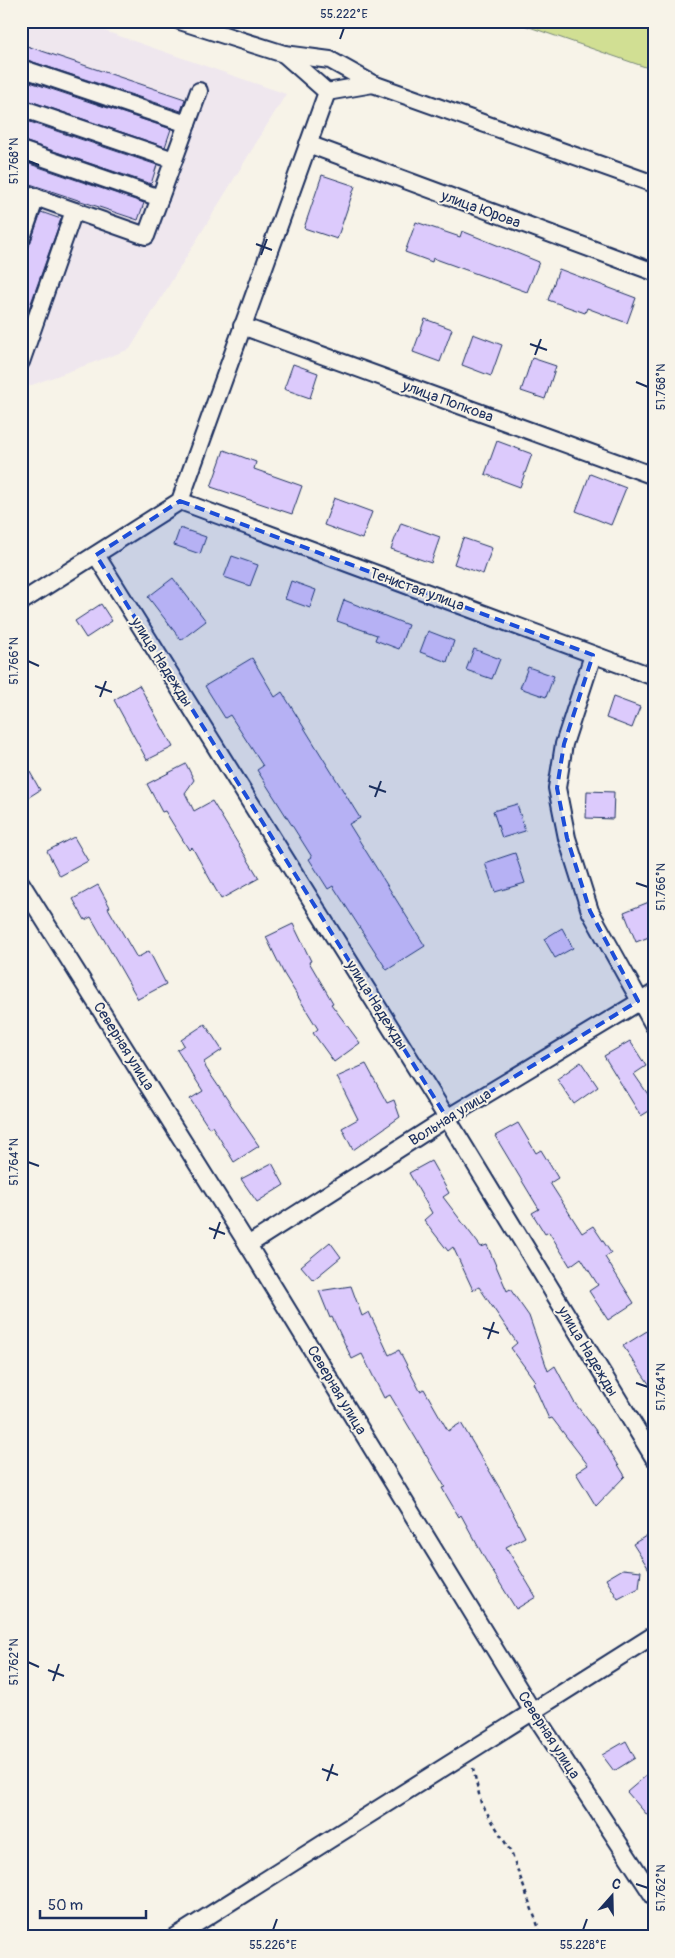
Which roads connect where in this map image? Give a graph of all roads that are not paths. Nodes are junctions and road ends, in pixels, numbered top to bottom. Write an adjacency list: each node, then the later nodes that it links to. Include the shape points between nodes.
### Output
1 (180, 21): 2 (street)
2 (284, 54): 4 (street, via 330,60); 6 (street)
3 (21, 68): 8 (street)
4 (373, 84): 6 (street); 12 (street)
5 (199, 91): 8 (street)
6 (327, 92): 9 (street)
7 (21, 108): 11 (street)
8 (187, 124): 11 (street)
9 (308, 144): 17 (street, улица Юрова); 18 (street)
10 (21, 150): 14 (street)
11 (174, 160): 14 (street)
12 (654, 184)
13 (28, 195): 15 (street); 16 (street)
14 (160, 198): 15 (street, via 146,236)
15 (74, 211): 19 (street)
16 (21, 240)
17 (654, 272)
18 (242, 326): 20 (street, улица Попкова); 21 (street)
19 (21, 362)
20 (654, 476)
21 (180, 501): 22 (street); 24 (street, Тенистая улица)
22 (96, 555): 23 (street); 30 (street, улица Надежды)
23 (21, 602)
24 (593, 655): 25 (street, Тенистая улица); 28 (street, via 564,744 557,788 567,838 590,911)
25 (654, 677)
26 (21, 883): 31 (street, Северная улица)
27 (654, 993): 28 (street, Вольная улица)
28 (638, 1001): 29 (street); 30 (street, Вольная улица)
29 (654, 1026)
30 (447, 1118): 31 (street, Вольная улица); 32 (street, улица Надежды)
31 (248, 1245): 34 (street, Северная улица)
32 (654, 1458)
33 (654, 1635): 34 (street)
34 (533, 1712): 35 (street, Северная улица); 36 (street)
35 (654, 1897)
36 (175, 1937)

